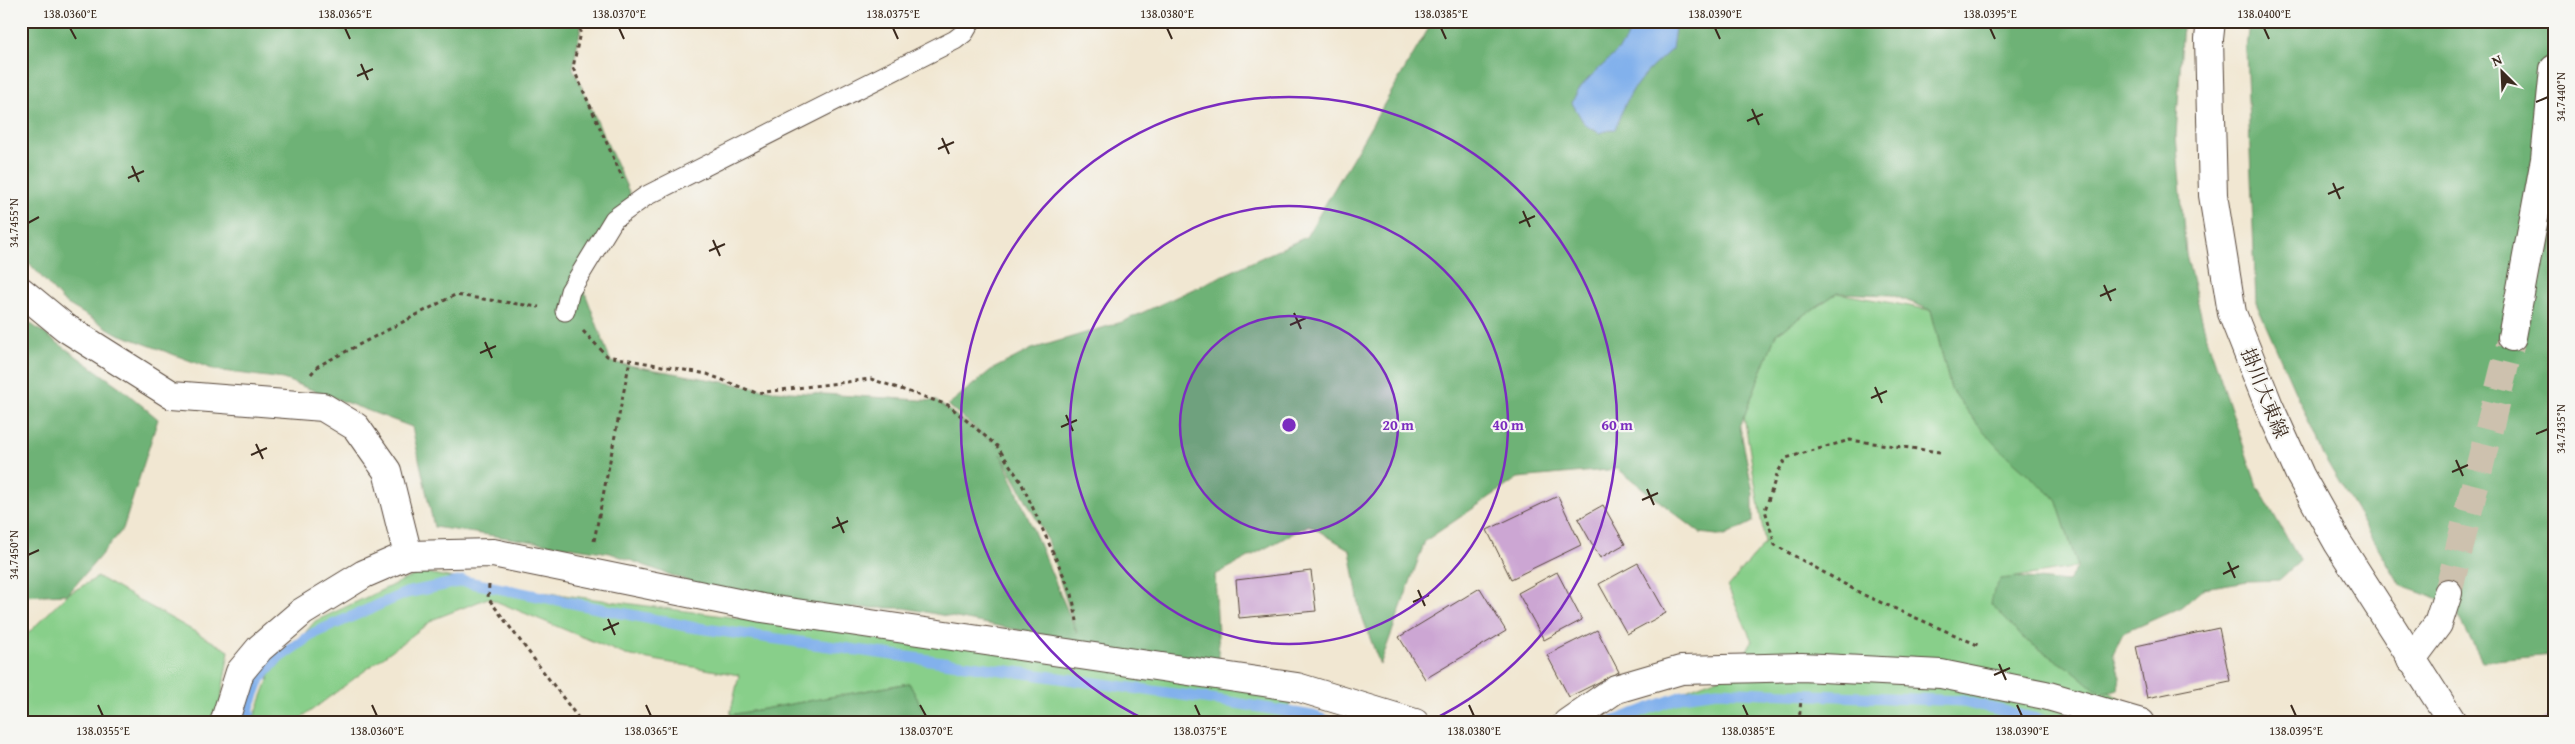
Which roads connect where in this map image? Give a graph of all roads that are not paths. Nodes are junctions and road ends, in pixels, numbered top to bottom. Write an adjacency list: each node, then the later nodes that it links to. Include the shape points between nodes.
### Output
1 (971, 21): 5 (lane, via 956,40 646,196 614,219 570,291)
2 (2211, 21): 9 (street, 掛川大東線, via 2213,195 2232,313 2268,406 2300,475 2338,544)
3 (2554, 69): 6 (street, via 2545,159)
4 (21, 292): 7 (street, via 66,328 172,395 323,407 356,427 387,471)
5 (565, 311)
6 (2512, 337)
7 (408, 555): 10 (street, via 364,574 302,612 260,648 240,672); 11 (street, via 493,553 762,608 1298,687)
8 (2448, 593): 9 (street, via 2438,624)
9 (2411, 660): 14 (street, 掛川大東線)
10 (224, 723)
11 (1415, 723)
12 (1567, 723): 13 (street, via 1616,690 1680,670 1802,667 1941,674 2045,694)
13 (2141, 723)
14 (2453, 723)

